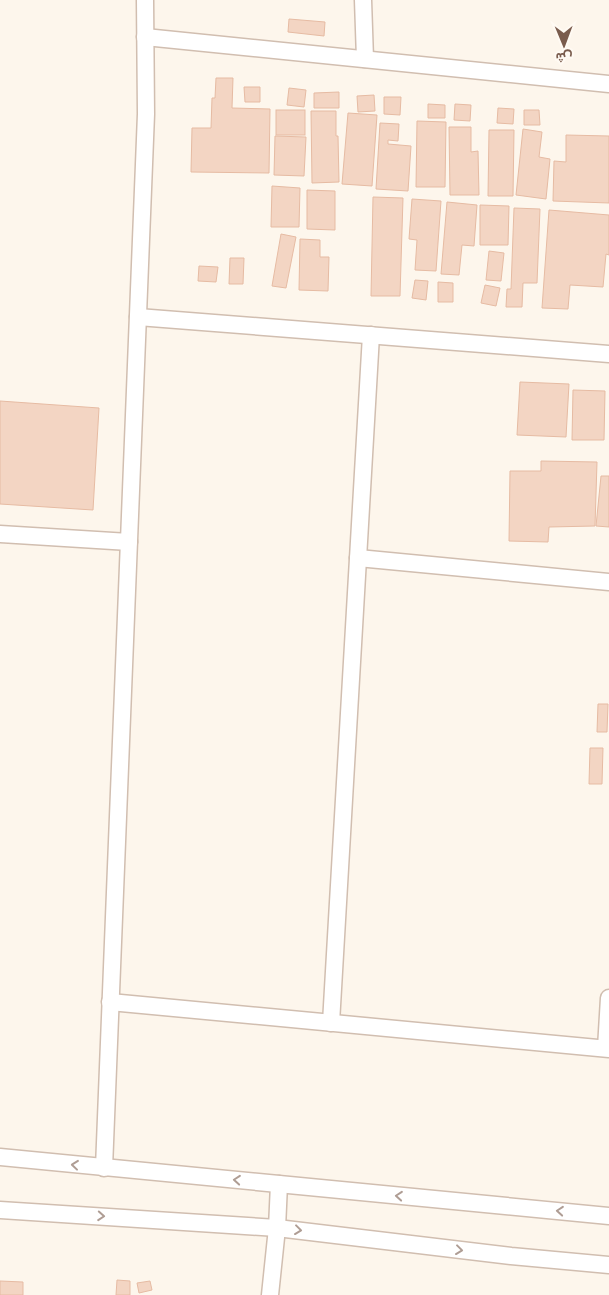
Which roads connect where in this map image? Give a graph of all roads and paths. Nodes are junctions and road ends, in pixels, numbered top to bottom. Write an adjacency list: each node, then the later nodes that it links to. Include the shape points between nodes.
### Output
1 (145, 0): 3 (street)
2 (363, 0): 4 (street)
3 (146, 37): 4 (street); 6 (street)
4 (365, 59): 5 (street)
5 (609, 84)
6 (138, 317): 7 (street); 10 (street)
7 (371, 335): 8 (street); 11 (street)
8 (609, 354)
9 (0, 534): 10 (street)
10 (129, 542): 14 (street)
11 (358, 558): 12 (street); 15 (street)
12 (609, 582)
13 (609, 998): 16 (street)
14 (110, 1002): 15 (street); 18 (street)
15 (332, 1023): 16 (street)
16 (607, 1048)
17 (0, 1157): 18 (street, one-way to 17)
18 (104, 1168): 19 (street, one-way to 18)
19 (279, 1184): 21 (street, one-way to 19); 22 (street)
20 (0, 1210): 22 (street, one-way to 22)
21 (609, 1216)
22 (277, 1228): 23 (street, one-way to 23); 24 (street)
23 (609, 1265)
24 (270, 1295)

